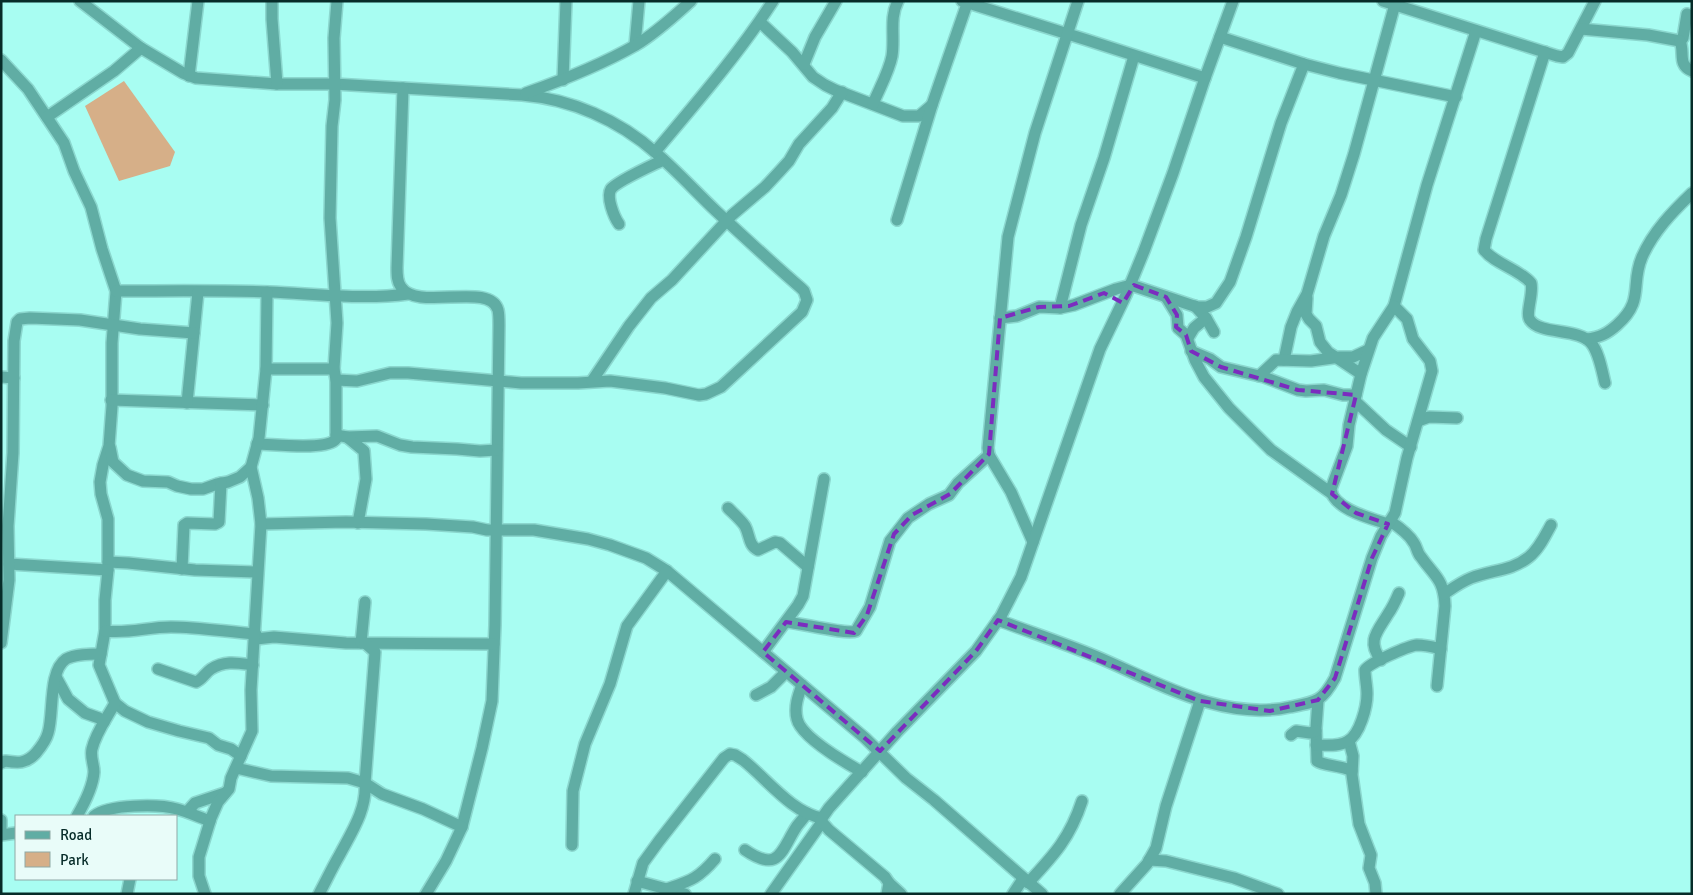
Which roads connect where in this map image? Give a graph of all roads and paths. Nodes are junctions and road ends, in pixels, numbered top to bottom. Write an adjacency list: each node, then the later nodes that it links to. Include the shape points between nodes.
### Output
1 (80, 1): 24 (street)
2 (198, 1): 31 (street)
3 (272, 1): 35 (street)
4 (337, 1): 36 (street)
5 (566, 1): 33 (street)
6 (639, 1): 23 (street)
7 (691, 1): 23 (street)
8 (773, 1): 17 (street)
9 (836, 1): 28 (street)
10 (898, 1): 41 (street, via 892,17 891,58)
11 (1078, 1): 20 (street)
12 (1233, 1): 21 (street)
13 (1596, 1): 18 (street)
14 (966, 2): 20 (street); 42 (street)
15 (1387, 2): 19 (street); 34 (street)
16 (1687, 14): 22 (street)
17 (760, 22): 28 (street); 44 (street)
18 (1581, 29): 22 (street); 25 (street, via 1567,55 1563,57)
19 (1476, 31): 25 (street); 40 (street)
20 (1066, 34): 26 (street); 62 (street, via 1011,222)
21 (1220, 37): 29 (street); 32 (street)
22 (1680, 41): 30 (street, via 1683,64)
23 (636, 45): 33 (street)
24 (141, 48): 31 (street); 43 (street, via 114,71)
25 (1545, 52): 68 (street, via 1484,250 1531,282 1528,316 1532,322 1539,327)
26 (1134, 56): 32 (street); 61 (street, via 1081,225)
27 (1, 60): 43 (street, via 20,79)
28 (804, 64): 38 (street, via 816,79)
29 (1304, 64): 34 (street); 59 (street, via 1281,123 1230,282 1216,303 1207,307)
30 (1692, 71)
31 (189, 76): 35 (street)
32 (1205, 78): 49 (street)
33 (563, 80): 39 (street)
34 (1374, 80): 40 (street); 55 (street, via 1352,160)
35 (277, 84): 36 (street)
36 (334, 84): 37 (street); 56 (street, via 330,218)
37 (403, 88): 39 (street); 54 (street, via 397,268 398,281)
38 (842, 92): 41 (street); 47 (street, via 780,172)
39 (522, 95): 44 (street, via 546,97 591,112)
40 (1456, 97): 60 (street)
41 (872, 104): 42 (street, via 913,117 919,116)
42 (932, 104): 46 (street)
43 (47, 117): 50 (street, via 64,143 91,207)
44 (659, 156): 47 (street); 48 (street, via 611,189 612,210)
45 (1692, 193): 68 (street, via 1661,225 1642,258 1633,306 1627,316 1605,335)
46 (897, 220)
47 (727, 221): 80 (street, via 651,298); 80 (street, via 804,291 807,300 802,312 712,392 698,395 643,385)
48 (619, 224)
49 (1131, 285): 53 (street); 57 (street); 58 (street)
50 (116, 291): 51 (street); 64 (street)
51 (198, 292): 52 (street); 66 (street)
52 (267, 292): 56 (street); 73 (street)
53 (1104, 293): 58 (street); 61 (street)
54 (408, 294): 56 (street); 79 (street, via 483,298 492,302 498,309)
55 (1307, 294): 71 (street, via 1308,317 1316,326 1320,342); 72 (street, via 1292,326)
56 (335, 295): 75 (street)
57 (1166, 297): 59 (street); 67 (street, via 1177,315 1178,328)
58 (1122, 303): 104 (street, via 1100,348)
59 (1195, 306): 63 (street)
60 (1394, 306): 69 (street); 87 (street, via 1407,319 1413,339 1432,366)
61 (1060, 308): 62 (street, via 1039,307 1018,316)
62 (1000, 318): 93 (street)
63 (1206, 318): 65 (street); 67 (street)
64 (113, 325): 66 (street); 78 (street, via 80,320 20,319 15,327); 83 (street)
65 (1214, 332)
66 (194, 333): 84 (street)
67 (1188, 338): 70 (street)
68 (1587, 339): 81 (street, via 1594,347)
69 (1368, 350): 71 (street, via 1357,356); 74 (street)
70 (1191, 351): 76 (street, via 1224,368); 97 (street, via 1204,377 1229,408 1271,450)
71 (1336, 357): 72 (street, via 1311,361); 74 (street)
72 (1284, 360): 76 (street, via 1276,360)
73 (266, 369): 75 (street); 85 (street)
74 (1361, 374): 82 (street)
75 (335, 375): 79 (street, via 357,381 390,373); 88 (street)
76 (1259, 376): 82 (street, via 1298,390 1324,390)
77 (1, 377): 78 (street)
78 (14, 378): 107 (street)
79 (498, 381): 80 (street); 92 (street)
80 (592, 381)
81 (1605, 383)
82 (1356, 398): 91 (street, via 1386,430); 97 (street)
83 (111, 400): 84 (street); 90 (street)
84 (187, 403): 85 (street)
85 (262, 405): 89 (street)
86 (1456, 418): 87 (street, via 1429,417)
87 (1418, 421): 91 (street)
88 (342, 436): 89 (street, via 334,442 320,445); 92 (street, via 377,436 412,447); 99 (street, via 364,451 366,479)
89 (257, 444): 94 (street)
90 (109, 446): 96 (street, via 113,462 127,475 137,479 168,482 191,490); 105 (street, via 100,482 108,518)
91 (1411, 447): 100 (street)
92 (498, 450): 103 (street)
93 (989, 454): 104 (street, via 1011,492); 115 (street, via 950,494 912,515 894,534 870,607 856,631 847,633)
94 (251, 467): 96 (street, via 235,480); 101 (street)
95 (824, 479): 106 (street)
96 (221, 483): 108 (street, via 219,522 184,525)
97 (1332, 493): 100 (street, via 1339,503 1356,513)
98 (728, 508): 106 (street, via 746,528 754,548 764,549 776,542)
99 (358, 523): 101 (street); 103 (street)
100 (1389, 523): 112 (street, via 1414,542 1421,558 1439,578); 134 (street, via 1372,558 1335,678 1328,692)
101 (262, 524): 110 (street)
102 (1551, 525): 112 (street, via 1529,557 1508,569 1472,578)
103 (496, 530): 109 (street, via 534,530 588,539 644,557); 121 (street)
104 (1033, 542): 114 (street, via 1021,577)
105 (108, 566): 107 (street); 108 (street, via 128,562); 116 (street)
106 (808, 567): 115 (street, via 801,600)
107 (6, 568): 118 (street)
108 (182, 569): 110 (street)
109 (667, 571): 124 (street); 161 (street, via 627,626 610,684 585,744 573,791)
110 (258, 572): 117 (street)
111 (1399, 593): 126 (street, via 1375,639 1374,649)
112 (1444, 594): 122 (street)
113 (365, 602): 120 (street)
114 (998, 620): 135 (street); 142 (street, via 976,651)
115 (786, 622): 124 (street)
116 (105, 631): 117 (street, via 180,627); 125 (street)
117 (256, 636): 120 (street); 127 (street)
118 (2, 638)
119 (383, 642): 120 (street); 121 (street); 123 (street)
120 (363, 643): 123 (street)
121 (494, 644): 158 (street, via 492,701)
122 (1441, 648): 126 (street, via 1416,645); 132 (street)
123 (375, 652): 148 (street)
124 (763, 652): 129 (street)
125 (101, 654): 130 (street, via 66,659); 136 (street, via 99,665)
126 (1381, 660): 140 (street, via 1364,670 1366,703 1361,723)
127 (253, 665): 128 (street, via 224,664 209,670 196,682); 143 (street, via 252,732)
128 (158, 669)
129 (786, 672): 131 (street); 133 (street, via 771,687)
130 (56, 677): 137 (street, via 68,699 85,713); 144 (street, via 49,731 41,747 22,763 5,760)
131 (802, 685): 142 (street); 147 (street, via 796,705 801,728)
132 (1437, 686)
133 (756, 694)
134 (1318, 700): 135 (street, via 1270,711); 138 (street)
135 (1200, 701): 164 (street, via 1156,848)
136 (115, 703): 137 (street); 143 (street, via 148,722 209,738)
137 (104, 722): 153 (street, via 91,752 92,783)
138 (1316, 731): 139 (street, via 1296,731); 141 (street)
139 (1291, 735)
140 (1349, 741): 141 (street, via 1338,745); 146 (street)
141 (1316, 745): 146 (street, via 1318,762)
142 (880, 751): 147 (street); 167 (street, via 906,778)
143 (242, 756): 145 (street)
144 (1, 763)
145 (236, 768): 148 (street, via 271,776 348,778); 149 (street)
146 (1352, 771): 182 (street, via 1360,824 1371,855 1369,868)
147 (862, 772): 156 (street)
148 (365, 783): 158 (street, via 389,797); 173 (street, via 361,813)
149 (226, 792): 151 (street, via 195,803); 157 (street)
150 (1082, 801): 167 (street, via 1066,838)
151 (187, 812): 154 (street, via 169,807 129,808 106,810); 157 (street)
152 (807, 814): 156 (street); 162 (street, via 781,854 761,860); 166 (street, via 743,760 730,754 659,841 644,863)
153 (78, 815)
154 (96, 815)
155 (1, 820): 160 (street)
156 (822, 820): 168 (street); 177 (street)
157 (210, 821): 172 (street, via 198,861)
158 (462, 827): 174 (street)
159 (15, 833): 160 (street)
160 (1, 834)
161 (572, 845)
162 (745, 850)
163 (715, 858): 169 (street, via 690,881)
164 (1149, 860): 170 (street, via 1166,861 1234,878); 181 (street)
165 (130, 880): 171 (street)
166 (637, 881): 169 (street); 175 (street)
167 (1026, 881): 179 (street); 180 (street)
168 (888, 888): 178 (street)
169 (664, 890): 176 (street)
170 (1271, 892)
171 (127, 894)
172 (205, 894)
173 (319, 894)
174 (426, 894)
175 (634, 894)
176 (685, 894)
177 (771, 894)
178 (901, 894)
179 (1013, 894)
180 (1042, 894)
181 (1120, 894)
182 (1376, 894)

